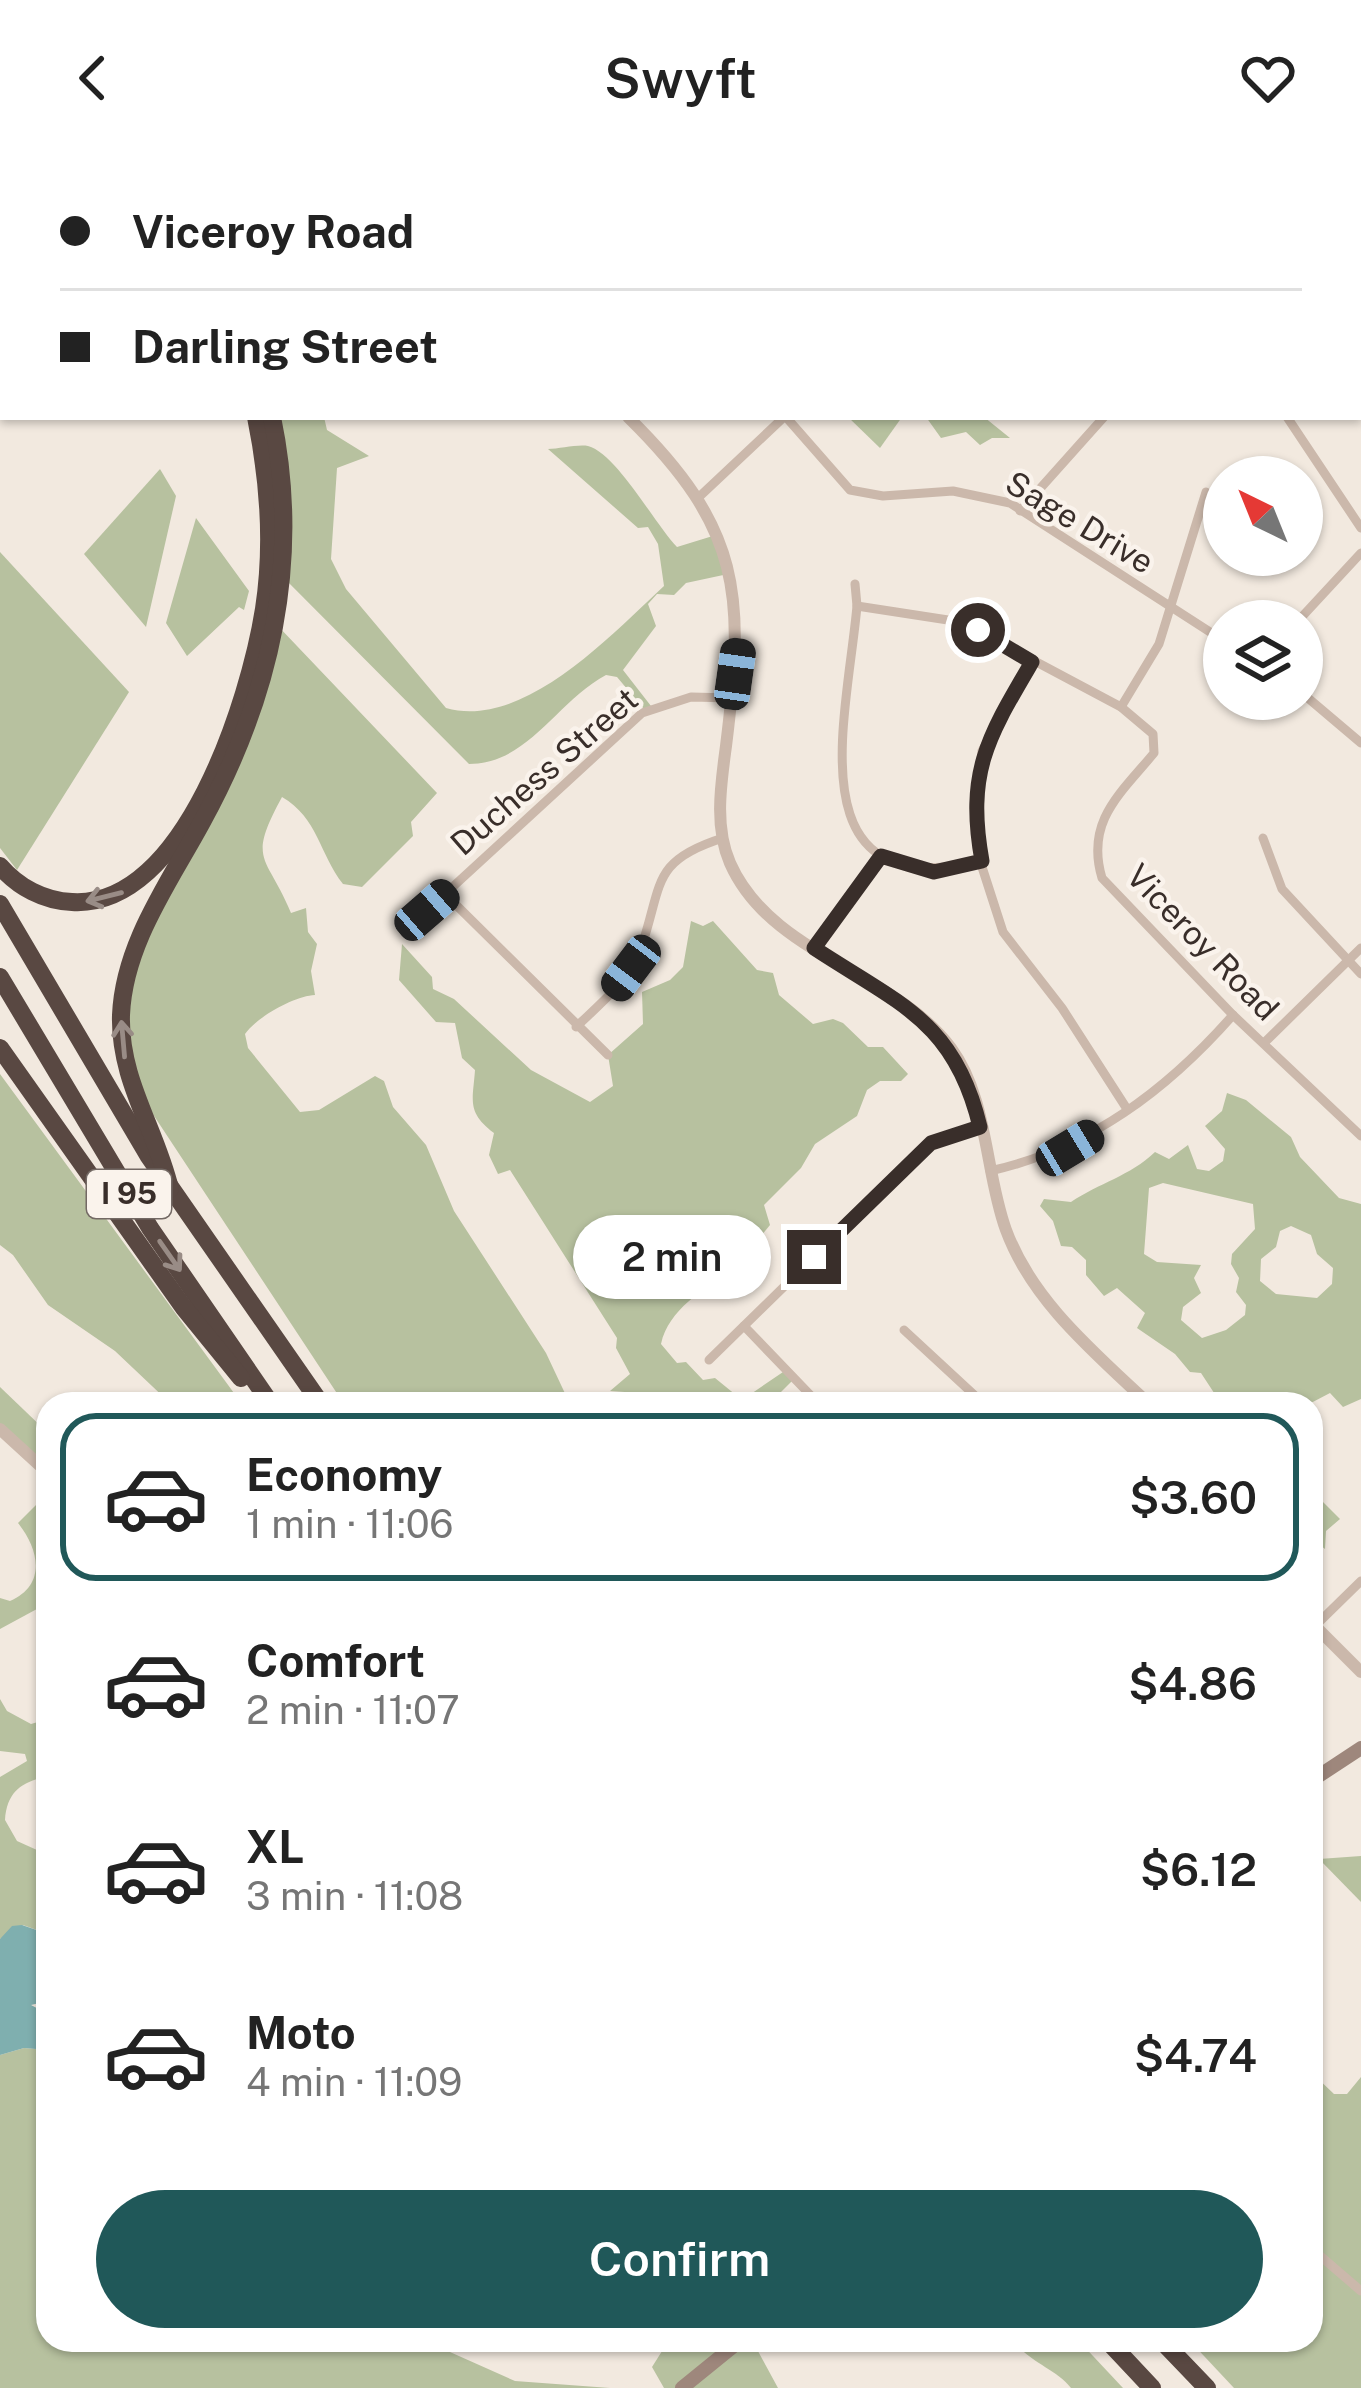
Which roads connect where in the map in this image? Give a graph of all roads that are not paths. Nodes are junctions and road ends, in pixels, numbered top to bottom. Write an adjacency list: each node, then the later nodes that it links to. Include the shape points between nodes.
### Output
1 (256, 420): 27 (highway, one-way to 27, via 270,522 260,632 236,717 180,832 139,884 100,901 40,895)
2 (272, 420): 45 (highway, one-way to 2, via 125,1060 124,988 137,942 230,769 263,686 283,552)
3 (631, 420): 8 (street)
4 (782, 420): 8 (street)
5 (788, 420): 10 (street, Sage Drive, via 850,490 984,494)
6 (1101, 420): 10 (street)
7 (1289, 420): 11 (street)
8 (699, 497): 19 (street, via 736,603)
9 (1203, 501): 16 (street)
10 (1020, 511): 16 (street, Sage Drive)
11 (1361, 527)
12 (1361, 554): 14 (street)
13 (855, 584): 15 (street)
14 (1318, 600)
15 (857, 606): 18 (street, Viceroy Road, via 961,622); 25 (street, via 842,802)
16 (1169, 609): 17 (street, Sage Drive); 20 (street, via 1159,644)
17 (1203, 629)
18 (1032, 662): 20 (street, Viceroy Road); 26 (street, via 982,751 975,824)
19 (732, 698): 23 (street, via 719,799); 28 (street, Duchess Street, via 691,697 642,712)
20 (1121, 707): 36 (street, Viceroy Road, via 1157,745 1101,819 1102,878)
21 (1323, 711): 22 (street)
22 (1361, 743)
23 (723, 838): 31 (street, via 743,885); 37 (street, via 668,864 631,968)
24 (1263, 838): 33 (street, via 1282,889)
25 (881, 856): 26 (street, via 934,872); 31 (street)
26 (982, 861): 41 (street, via 1003,932)
27 (0, 866)
28 (446, 895): 30 (street, Duchess Street); 37 (street)
29 (0, 904): 45 (highway, I 95)
30 (409, 927)
31 (814, 948): 42 (street, via 952,1049)
32 (1361, 948): 33 (street)
33 (1348, 961): 34 (street); 38 (street)
34 (1361, 974)
35 (0, 977): 50 (highway, I 95, one-way to 50)
36 (1233, 1015): 38 (street, Viceroy Road); 41 (street, via 1185,1066)
37 (576, 1027): 40 (street)
38 (1264, 1043): 43 (street, Viceroy Road)
39 (0, 1048): 49 (highway, via 184,1309)
40 (608, 1055)
41 (1127, 1109): 44 (street, via 1070,1148)
42 (980, 1127): 44 (street); 46 (street, via 931,1143)
43 (1361, 1136)
44 (991, 1172): 54 (street, via 1022,1268)
45 (170, 1189): 51 (highway, I 95)
46 (744, 1326): 48 (street); 52 (street)
47 (904, 1330): 53 (street)
48 (709, 1360)
49 (257, 1392)
50 (259, 1392)
51 (313, 1392)
52 (807, 1392)
53 (971, 1392)
54 (1137, 1392)
55 (0, 1429): 56 (street)
56 (36, 1462)
57 (1361, 1580): 58 (street)
58 (1323, 1615)
59 (1323, 1634): 60 (street)
60 (1361, 1672)
61 (1361, 1748): 62 (main road)
62 (1323, 1773)
63 (1323, 2258): 64 (street)
64 (1361, 2291)
65 (719, 2352): 68 (main road)
66 (1118, 2352): 69 (highway)
67 (1172, 2352): 70 (highway)
68 (682, 2388)
69 (1152, 2388)
70 (1207, 2388)

